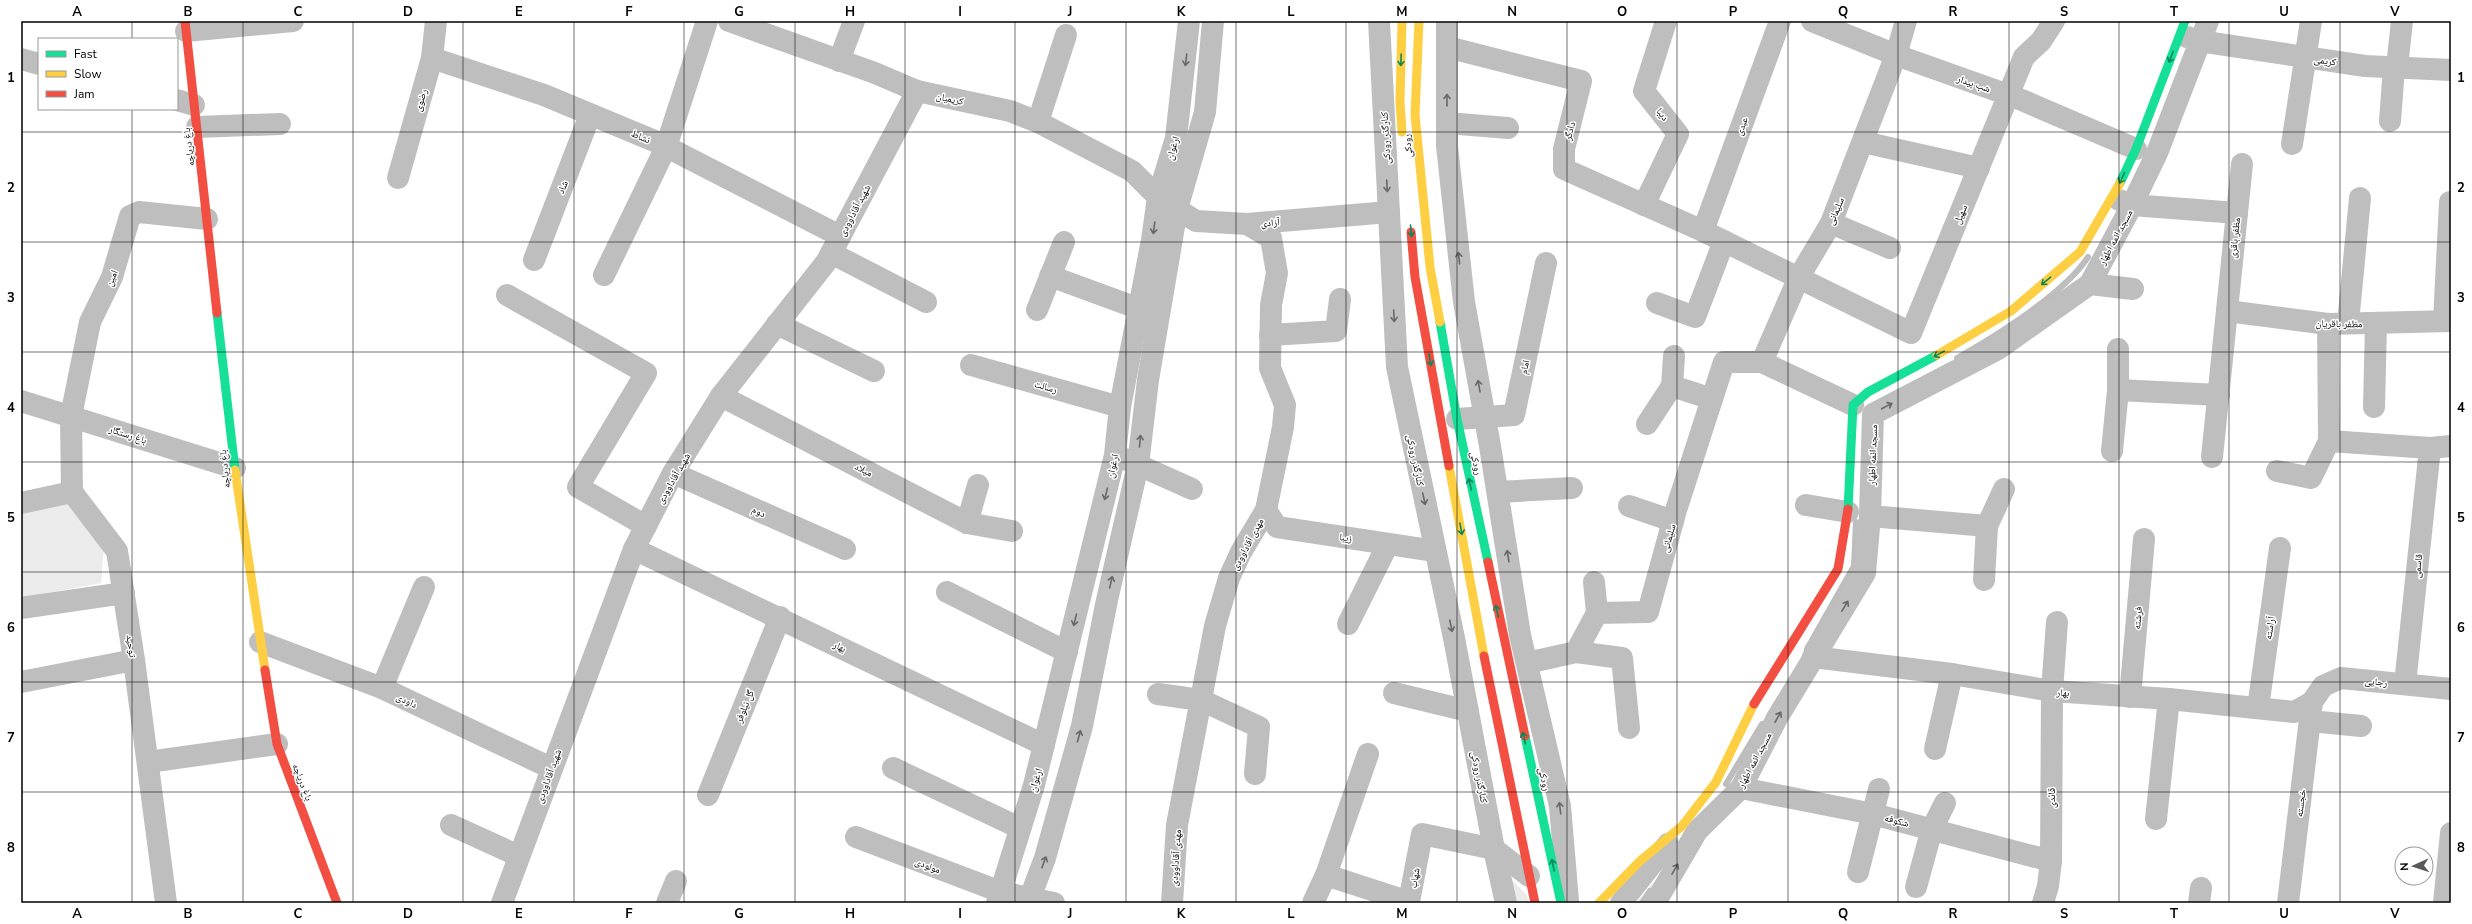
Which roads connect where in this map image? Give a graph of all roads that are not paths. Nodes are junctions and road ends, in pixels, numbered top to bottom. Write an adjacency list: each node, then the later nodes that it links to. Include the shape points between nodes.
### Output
1 (293, 21): 20 (street)
2 (436, 21): 26 (street, رضوی)
3 (708, 21): 45 (street)
4 (730, 21): 28 (street, کریمیان)
5 (854, 21): 28 (street)
6 (1189, 21): 50 (street, ارغوان, one-way to 50, via 1176,138)
7 (1213, 21): 55 (street, via 1205,112)
8 (1379, 21): 56 (street, کنارگذر رودکی, one-way to 56)
9 (1402, 21): 42 (street, رودکی, one-way to 42, via 1400,101)
10 (1419, 21): 105 (street, رودکی, via 1415,115 1430,267)
11 (1447, 21): 23 (street)
12 (1666, 21): 54 (street, دیبا, via 1644,91 1678,134)
13 (1780, 21): 62 (street, عبدی)
14 (1812, 21): 24 (street, شب بیدار)
15 (1906, 21): 24 (street, سلیمانی)
16 (2054, 21): 33 (street, سهیل, via 2024,58)
17 (2208, 21): 22 (street, مسجد ائمه اطهار)
18 (2311, 21): 25 (street)
19 (2402, 21): 30 (street)
20 (186, 26): 34 (street, باغ دریاچه)
21 (1066, 35): 36 (street)
22 (2188, 35): 25 (street, کریمی); 46 (street, مسجد ائمه اطهار, one-way to 46); 52 (street, مسجد ائمه اطهار, via 2156,153)
23 (1447, 47): 38 (street, one-way to 23); 54 (street, دادگر, via 1581,81 1564,149 1564,170)
24 (1896, 55): 33 (street, شب بیدار); 43 (street, سلیمانی)
25 (2305, 57): 30 (street, کریمی); 44 (street)
26 (432, 58): 35 (street, نشاط, via 544,95); 49 (street, رضوی)
27 (21, 59): 29 (street)
28 (839, 61): 32 (street, کریمیان)
29 (38, 64)
30 (2396, 67): 31 (street, کریمی); 37 (street)
31 (2451, 70)
32 (918, 91): 36 (street, کریمیان, via 1010,111); 65 (street, شهید آقاداوودی)
33 (2009, 95): 46 (street, شب بیدار); 48 (street, سهیل)
34 (185, 103): 40 (street, باغ دریاچه)
35 (590, 114): 45 (street, نشاط); 67 (street, شاد)
36 (1038, 122): 50 (street, کریمیان, via 1132,170)
37 (2390, 122)
38 (1447, 123): 41 (street); 104 (street, one-way to 38, via 1464,302)
39 (280, 124): 40 (street)
40 (197, 127): 58 (street, باغ دریاچه)
41 (1508, 128)
42 (1403, 140)
43 (1863, 142): 48 (street); 59 (street, سلیمانی)
44 (2292, 144)
45 (666, 147): 65 (street, نشاط); 69 (street)
46 (2136, 148): 52 (street, مسجد ائمه اطهار, one-way to 52)
47 (2242, 164): 57 (street, مظفر باقری)
48 (1979, 168): 85 (street, سهیل)
49 (398, 178)
50 (1158, 198): 55 (street, آزادی); 78 (street, ارغوان, one-way to 78)
51 (2360, 198): 84 (street)
52 (2123, 202): 57 (street); 72 (street, مسجد ائمه اطهار); 100 (street, مسجد ائمه اطهار, one-way to 100, via 2080,252 2011,311 1943,352 1868,392)
53 (2450, 202): 81 (street)
54 (1644, 205): 62 (street, دادگر)
55 (1177, 209): 60 (street, آزادی, via 1196,222); 93 (street)
56 (1389, 212): 60 (street, آزادی); 138 (street, کنارگذر رودکی, one-way to 138, via 1397,367)
57 (2237, 213): 80 (street, مظفر باقری)
58 (207, 219): 103 (street, امین, via 139,212 130,216 112,277 90,322); 113 (street, باغ دریاچه)
59 (1831, 223): 66 (street); 71 (street, سلیمانی)
60 (1248, 224): 86 (street, مهدی آقاداوودی, via 1271,238 1277,273 1271,305)
61 (1410, 224): 196 (street, one-way to 196, via 1415,278 1490,688)
62 (1703, 230): 63 (street, دادگر)
63 (1724, 241): 71 (street, دادگر); 77 (street, via 1695,317)
64 (1064, 242): 70 (street)
65 (836, 244): 76 (street, نشاط); 83 (street, شهید آقاداوودی)
66 (1890, 248)
67 (534, 260)
68 (1546, 263): 104 (street, امام, via 1514,415)
69 (604, 275)
70 (1050, 276): 78 (street); 79 (street)
71 (1799, 277): 85 (street, دادگر); 89 (street, سلیمانی)
72 (2090, 284): 73 (street); 127 (street, مسجد ائمه اطهار, one-way to 72, via 1873,414 1998,348)
73 (2133, 290)
74 (508, 295): 130 (street, via 646,373 578,488)
75 (1340, 300): 86 (street, via 1336,331)
76 (926, 302)
77 (1657, 303)
78 (1140, 309): 92 (street, ارغوان)
79 (1037, 310)
80 (2227, 311): 84 (street, مظفر باقریان); 96 (street, مظفر باقری)
81 (2447, 321): 82 (street, مظفر باقریان)
82 (2376, 323): 84 (street, مظفر باقریان); 102 (street)
83 (778, 324): 91 (street); 97 (street, شهید آقاداوودی)
84 (2338, 324): 107 (street)
85 (1911, 333)
86 (1270, 335): 125 (street, مهدی آقاداوودی, via 1270,368 1285,405)
87 (2118, 349): 95 (street)
88 (1674, 356): 94 (street)
89 (1762, 362): 98 (street, سلیمانی, via 1724,362); 100 (street, سلیمانی)
90 (971, 365): 101 (street, رسالت)
91 (874, 371)
92 (1127, 374): 93 (street); 101 (street, ارغوان)
93 (1148, 380): 112 (street, one-way to 93)
94 (1672, 386): 98 (street); 106 (street)
95 (2118, 390): 96 (street); 109 (street)
96 (2219, 395): 111 (street, مظفر باقری)
97 (721, 396): 115 (street, شهید آقاداوودی); 129 (street, میلاد)
98 (1712, 399): 128 (street, سلیمانی)
99 (21, 401): 103 (street, باغ رستگار)
100 (1853, 406): 126 (street, مسجد ائمه اطهار)
101 (1120, 407): 110 (street, ارغوان)
102 (2374, 407)
103 (71, 416): 113 (street, باغ رستگار); 120 (street)
104 (1485, 416): 105 (street, امام); 121 (street)
105 (1457, 419): 210 (street, رودکی, one-way to 105)
106 (1646, 424)
107 (2329, 441): 108 (street); 114 (street, via 2311,478)
108 (2441, 447): 157 (street, قاسمی)
109 (2112, 452)
110 (1115, 455): 112 (street); 150 (street, ارغوان, one-way to 150)
111 (2212, 457)
112 (1138, 465): 118 (street); 200 (street, one-way to 112, via 1045,858 1082,726)
113 (235, 468): 149 (street, باغ دریاچه)
114 (2277, 471)
115 (673, 473): 130 (street, شهید آقاداوودی); 137 (street, دوم)
116 (978, 485): 129 (street)
117 (1572, 488): 121 (street)
118 (1192, 489)
119 (2004, 489): 131 (street)
120 (72, 492): 122 (street); 143 (street, توحید, via 117,551)
121 (1498, 492): 154 (street, one-way to 121, via 1520,635)
122 (21, 503)
123 (1806, 505): 126 (street)
124 (1629, 506): 128 (street)
125 (1266, 510): 134 (street, زیبا, via 1277,527); 165 (street, مهدی آقاداوودی, via 1229,578 1215,626)
126 (1848, 512): 187 (street, مسجد ائمه اطهار, via 1838,569 1752,708)
127 (1870, 516): 131 (street); 152 (street, مسجد ائمه اطهار, one-way to 127, via 1865,573)
128 (1673, 521): 145 (street, سلیمانی, via 1648,612)
129 (967, 523): 132 (street, میلاد)
130 (646, 526): 136 (street, شهید آقاداوودی)
131 (1987, 526): 139 (street)
132 (1012, 531)
133 (2144, 539): 163 (street, فرشته)
134 (1388, 544): 138 (street, زیبا); 148 (street)
135 (2280, 548): 166 (street, آراسته)
136 (634, 549): 146 (street, بهار); 176 (street, شهید آقاداوودی)
137 (844, 549)
138 (1435, 551): 167 (street, کنارگذر رودکی, one-way to 167)
139 (1984, 580)
140 (1594, 582): 145 (street)
141 (424, 587): 158 (street)
142 (947, 592): 150 (street)
143 (124, 593): 144 (street); 153 (street, توحید)
144 (21, 608)
145 (1597, 613): 151 (street)
146 (780, 617): 172 (street, بهار); 181 (street, گل نیلوفر)
147 (2057, 622): 160 (street, قائدی)
148 (1348, 624)
149 (260, 642): 158 (street, داودی); 171 (street, باغ دریاچه)
150 (1067, 652): 172 (street, ارغوان)
151 (1576, 652): 154 (street); 170 (street, via 1622,658)
152 (1813, 657): 155 (street, بهار); 179 (street, مسجد ائمه اطهار, one-way to 152, via 1777,718)
153 (134, 660): 156 (street); 175 (street, توحید)
154 (1527, 663): 211 (street, one-way to 154, via 1560,806)
155 (1952, 674): 160 (street, بهار); 173 (street)
156 (21, 682)
157 (2405, 684): 159 (street, رجایی); 168 (street, رجایی, via 2341,678 2322,686)
158 (382, 688): 176 (street, داودی)
159 (2451, 689)
160 (2052, 691): 163 (street, بهار); 193 (street, قائدی)
161 (1394, 693): 167 (street)
162 (1158, 694): 165 (street)
163 (2130, 697): 164 (street, بهار)
164 (2169, 699): 166 (street, بهار); 184 (street)
165 (1201, 700): 178 (street, via 1259,727); 206 (street, مهدی آقاداوودی, via 1177,826)
166 (2258, 708): 168 (street, بهار)
167 (1468, 711): 191 (street, کنارگذر رودکی)
168 (2311, 712): 169 (street); 216 (street, خجسته)
169 (2361, 726)
170 (1629, 728)
171 (277, 744): 175 (street); 202 (street, باغ دریاچه)
172 (1044, 745): 186 (street, ارغوان)
173 (1934, 749)
174 (1368, 754): 195 (street)
175 (148, 762): 201 (street, توحید)
176 (551, 768): 192 (street, شهید آقاداوودی)
177 (892, 768): 186 (street)
178 (1254, 774)
179 (1741, 788): 183 (street, شکوفه); 187 (street, مسجد ائمه اطهار)
180 (1879, 789): 183 (street)
181 (708, 795)
182 (1944, 802): 188 (street)
183 (1873, 814): 188 (street, شکوفه); 194 (street)
184 (2156, 819)
185 (451, 825): 192 (street)
186 (1020, 828): 199 (street, ارغوان)
187 (1690, 828): 212 (street, مسجد ائمه اطهار, via 1640,860); 213 (street, مسجد ائمه اطهار); 214 (street, مسجد ائمه اطهار, one-way to 187)
188 (1932, 829): 193 (street, شکوفه); 198 (street)
189 (2451, 833): 217 (street)
190 (856, 837): 199 (street, مولودی)
191 (1494, 849): 195 (street, شهاب, via 1422,834 1409,902); 196 (street); 208 (street, کنارگذر رودکی)
192 (519, 856): 203 (street, شهید آقاداوودی)
193 (2051, 861): 215 (street, قائدی)
194 (1858, 872)
195 (1326, 875): 207 (street)
196 (1529, 876): 209 (street)
197 (676, 881): 204 (street)
198 (1916, 887)
199 (999, 898): 200 (street)
200 (1029, 901): 205 (street)
201 (166, 903)
202 (337, 903)
203 (502, 903)
204 (667, 903)
205 (1054, 903)
206 (1172, 903)
207 (1313, 903)
208 (1506, 903)
209 (1535, 903)
210 (1561, 903)
211 (1568, 903)
212 (1599, 903)
213 (1621, 903)
214 (1655, 903)
215 (2043, 903)
216 (2288, 903)
217 (2444, 903)

